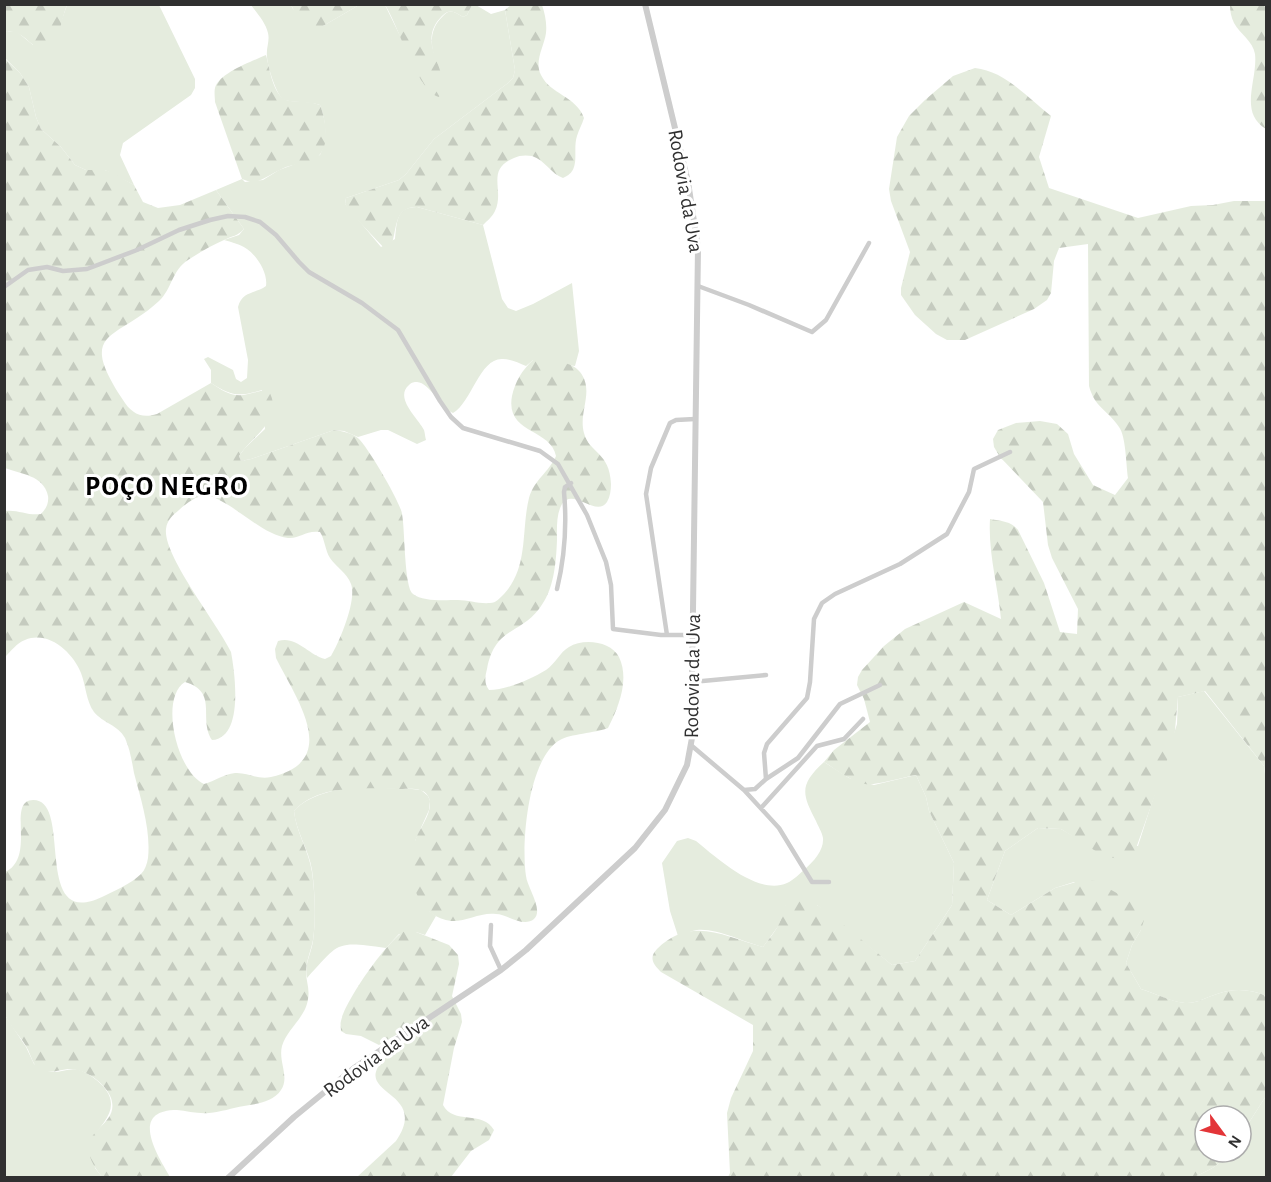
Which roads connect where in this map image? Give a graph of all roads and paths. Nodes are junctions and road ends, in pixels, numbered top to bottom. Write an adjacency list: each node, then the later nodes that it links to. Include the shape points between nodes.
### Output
1 (645, 4): 3 (street, Rodovia da Uva, via 691,196)
2 (869, 243): 3 (street, via 826,320 812,332)
3 (698, 286): 5 (street, Rodovia da Uva)
4 (4, 287): 7 (street, via 37,267 63,271 87,268 210,220 228,216 260,222 309,272 398,330 440,401 463,428 540,451 558,464)
5 (695, 419): 9 (street, via 670,423 646,486); 10 (street, Rodovia da Uva)
6 (1010, 452): 16 (street, via 974,469 969,492 942,538 822,603 814,619 807,698 767,744)
7 (571, 483): 8 (street, via 564,492 564,562); 9 (street, via 606,562 613,629)
8 (557, 589)
9 (668, 635): 10 (street)
10 (693, 635): 12 (street, Rodovia da Uva)
11 (766, 675): 12 (street)
12 (692, 682): 15 (street, Rodovia da Uva)
13 (880, 685): 16 (street, via 840,704 798,758)
14 (863, 719): 18 (street, via 844,739 817,746)
15 (692, 746): 17 (street); 21 (street, Rodovia da Uva, via 670,802 645,837 576,905)
16 (766, 779): 17 (street, via 755,789)
17 (744, 790): 18 (street)
18 (761, 808): 19 (street, via 779,828 812,882)
19 (828, 882)
20 (491, 925): 21 (street, via 490,946)
21 (501, 970): 22 (street, Rodovia da Uva, via 354,1068)
22 (228, 1178)

